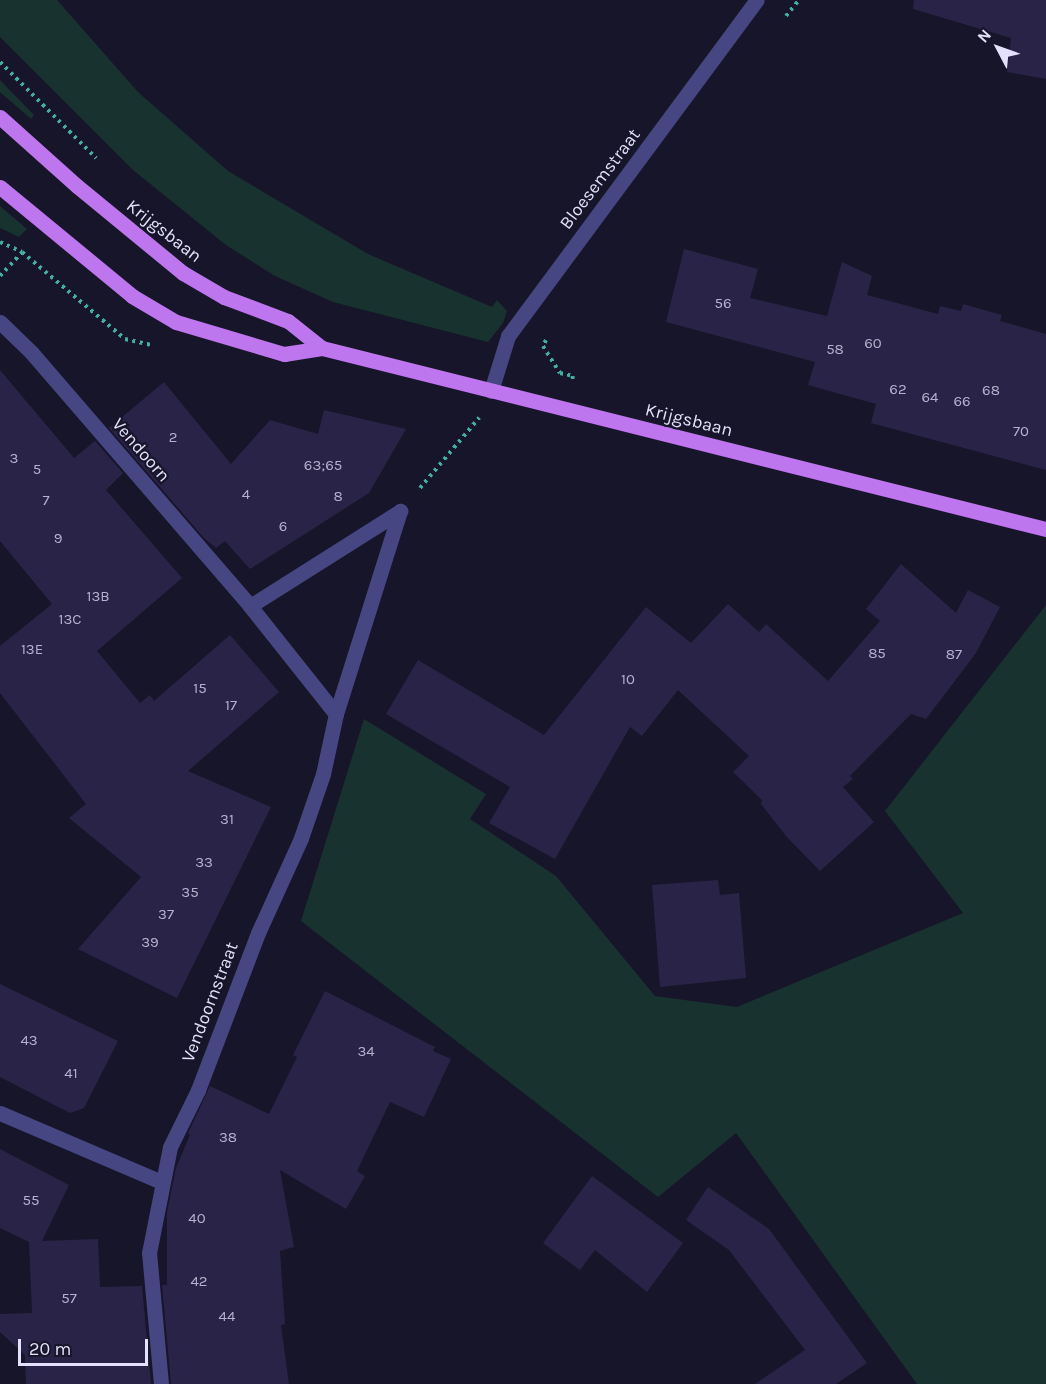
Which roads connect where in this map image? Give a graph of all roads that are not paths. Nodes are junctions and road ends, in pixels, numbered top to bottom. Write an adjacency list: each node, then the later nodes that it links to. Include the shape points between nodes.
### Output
1 (757, 0): 6 (street, Bloesemstraat, via 508,336)
2 (0, 117): 5 (main road, Krijgsbaan, via 183,273 224,297 288,321)
3 (0, 187): 5 (main road, Krijgsbaan, via 132,296 176,322 284,354)
4 (0, 322): 8 (street, Vendoorn, via 31,352)
5 (322, 348): 6 (main road, Krijgsbaan)
6 (491, 390): 7 (main road, Krijgsbaan)
7 (1046, 529)
8 (250, 606): 9 (street, Vendoorn); 9 (street, via 400,511)
9 (336, 714): 11 (street, Vendoornstraat, via 301,838 258,933 198,1090 170,1147)
10 (0, 1113): 11 (street)
11 (162, 1182): 12 (street, Vendoornstraat, via 149,1253)
12 (161, 1384)

